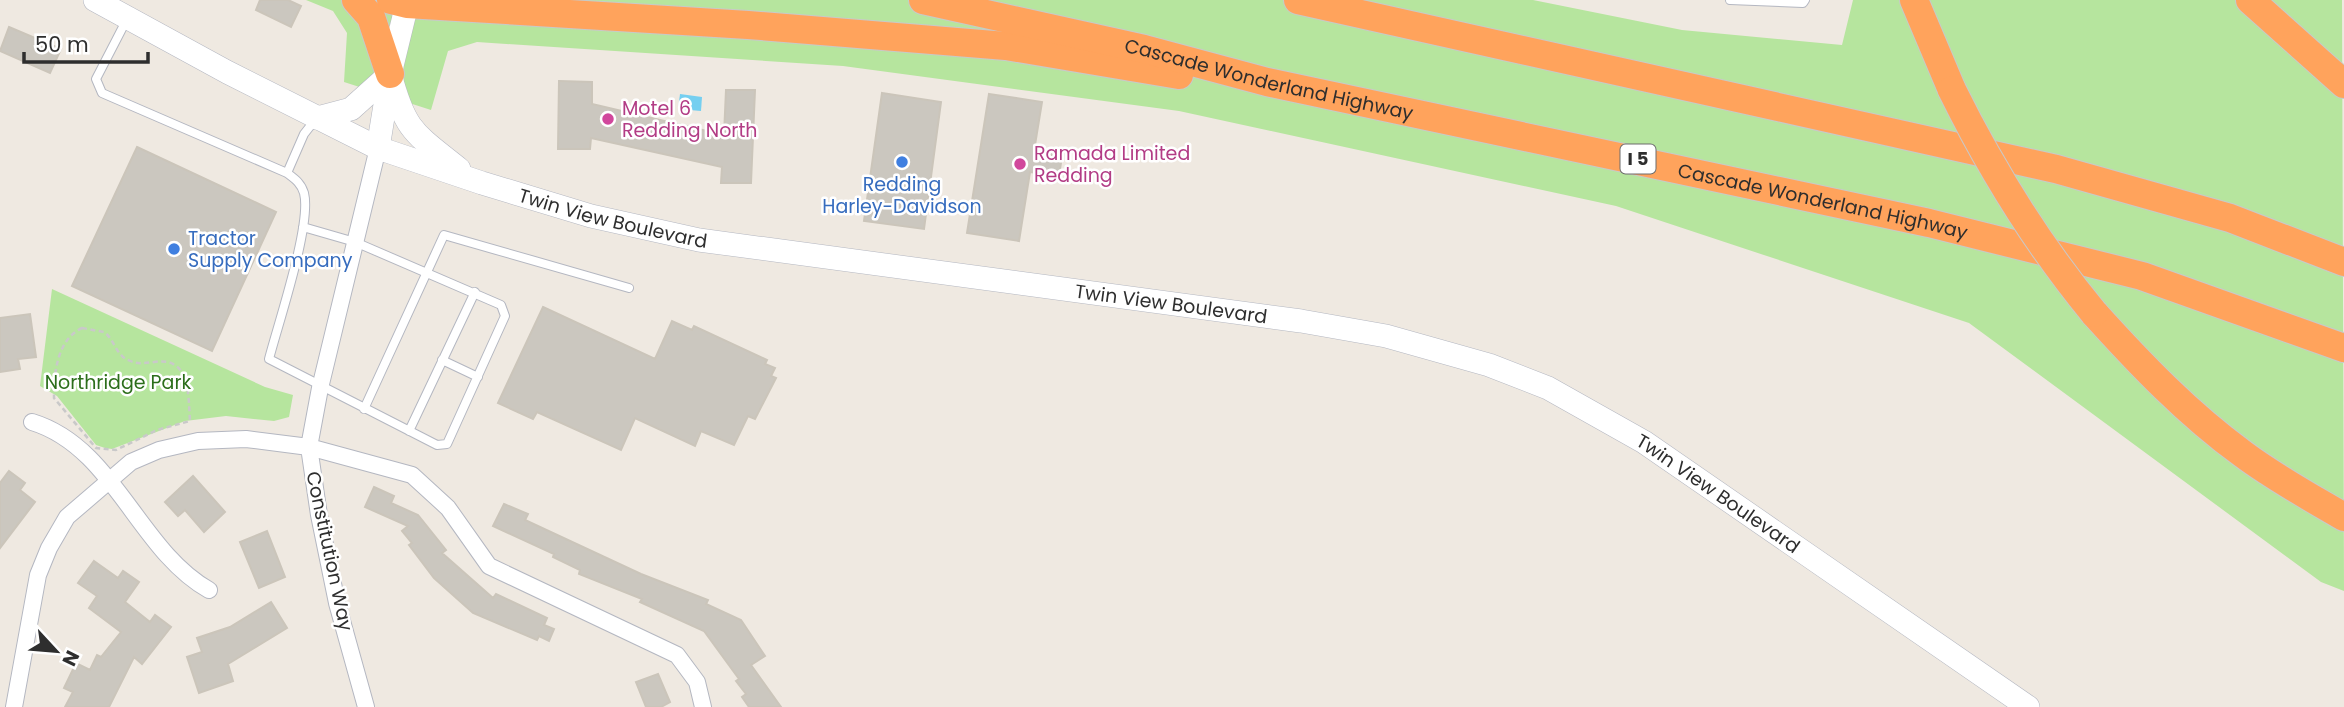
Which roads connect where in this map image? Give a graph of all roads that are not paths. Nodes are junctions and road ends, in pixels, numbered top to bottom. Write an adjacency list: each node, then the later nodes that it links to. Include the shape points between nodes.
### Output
1 (95, 0): 10 (street, Twin View Boulevard)
2 (356, 0): 11 (highway, via 371,17)
3 (923, 0): 12 (highway, Cascade Wonderland Highway / I 5, via 1144,49)
4 (1730, 0): 5 (lane)
5 (1805, 0)
6 (1914, 0): 33 (highway, bridge, via 1996,177 2035,238 2094,313 2137,360 2225,440)
7 (2250, 0): 13 (highway)
8 (402, 1): 11 (street); 12 (highway, via 914,37 1006,46 1192,78)
9 (1304, 1): 20 (highway, via 2056,169 2230,218)
10 (128, 18): 14 (street, Twin View Boulevard); 16 (lane, via 99,68 96,79 103,93)
11 (390, 74): 14 (street, via 351,109); 15 (street); 17 (street, via 400,110 413,132)
12 (1267, 82): 24 (highway, Cascade Wonderland Highway / I 5, via 1953,228 2141,276)
13 (2344, 84)
14 (317, 118): 15 (street, Twin View Boulevard); 16 (lane, via 304,134)
15 (378, 148): 17 (street, Twin View Boulevard); 19 (street, Constitution Way)
16 (287, 173): 18 (lane, via 299,182 305,195)
17 (473, 180): 38 (street, Twin View Boulevard, via 591,216 699,240 1301,321 1423,345 1489,365 1576,402 1644,442)
18 (303, 227): 19 (lane); 27 (lane, via 269,359)
19 (355, 242): 21 (lane); 27 (street, Constitution Way)
20 (2344, 262)
21 (428, 272): 22 (lane, via 444,235); 23 (lane); 28 (lane)
22 (629, 288)
23 (475, 292): 25 (lane); 26 (lane, via 501,304 505,316)
24 (2344, 348)
25 (442, 360): 26 (lane); 30 (lane)
26 (478, 377): 30 (lane, via 447,444 437,445)
27 (320, 388): 28 (lane); 31 (street, Constitution Way)
28 (364, 410): 30 (lane)
29 (32, 422): 32 (street, via 58,431)
30 (409, 431)
31 (309, 447): 32 (street, via 246,439 198,441 159,450); 36 (street, Constitution Way, via 337,603); 37 (street, via 412,475 448,508 489,566 677,655 697,682)
32 (108, 479): 34 (street, via 181,571); 35 (street, via 67,517 43,559)
33 (2344, 517)
34 (209, 590)
35 (14, 707)
36 (366, 707)
37 (703, 707)
38 (2028, 707)

